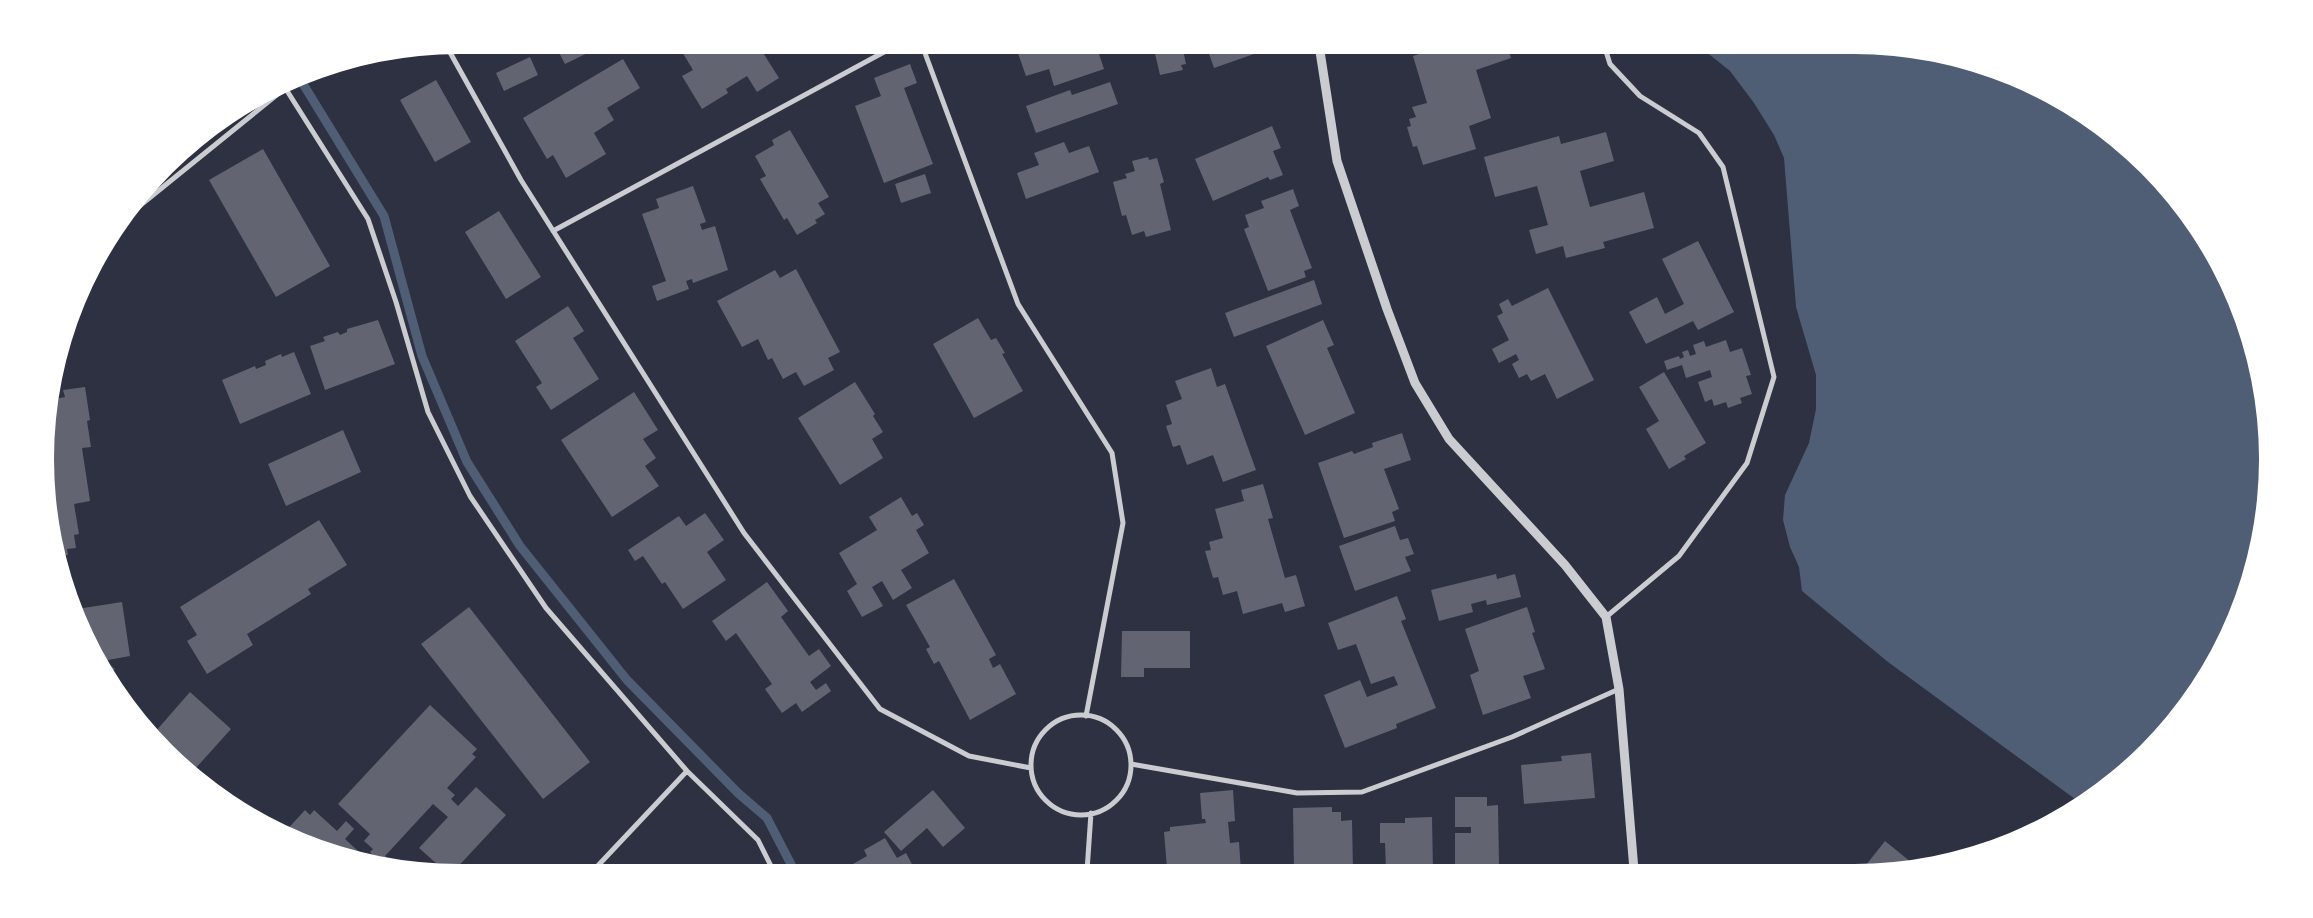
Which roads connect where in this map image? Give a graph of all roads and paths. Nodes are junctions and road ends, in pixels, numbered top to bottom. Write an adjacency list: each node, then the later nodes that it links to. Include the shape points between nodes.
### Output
1 (451, 54): 9 (street)
2 (880, 54): 9 (street)
3 (925, 54): 12 (street, via 1018,304 1112,453 1123,524)
4 (1320, 54): 10 (street, via 1337,161 1415,383 1449,439 1566,566)
5 (1607, 54): 10 (street, via 1610,64 1640,96 1699,133 1723,167 1774,378 1747,464 1678,556)
6 (291, 91): 15 (street, via 368,219 428,412 470,496 546,608)
7 (266, 103): 8 (street)
8 (148, 199)
9 (553, 231): 14 (street, via 744,533 880,710 969,756)
10 (1606, 617): 11 (street)
11 (1619, 690): 13 (street, via 1512,737 1362,792 1297,793); 20 (street)
12 (1086, 716): 13 (street, via 1111,725 1125,742); 14 (street, via 1062,719 1047,728 1031,758)
13 (1131, 764): 16 (street, via 1128,781 1115,801)
14 (1032, 768): 16 (street, via 1039,792 1050,804 1066,813)
15 (688, 771): 17 (street); 18 (street, via 758,840)
16 (1091, 813): 19 (street)
17 (600, 864)
18 (770, 864)
19 (1088, 864)
20 (1634, 864)

